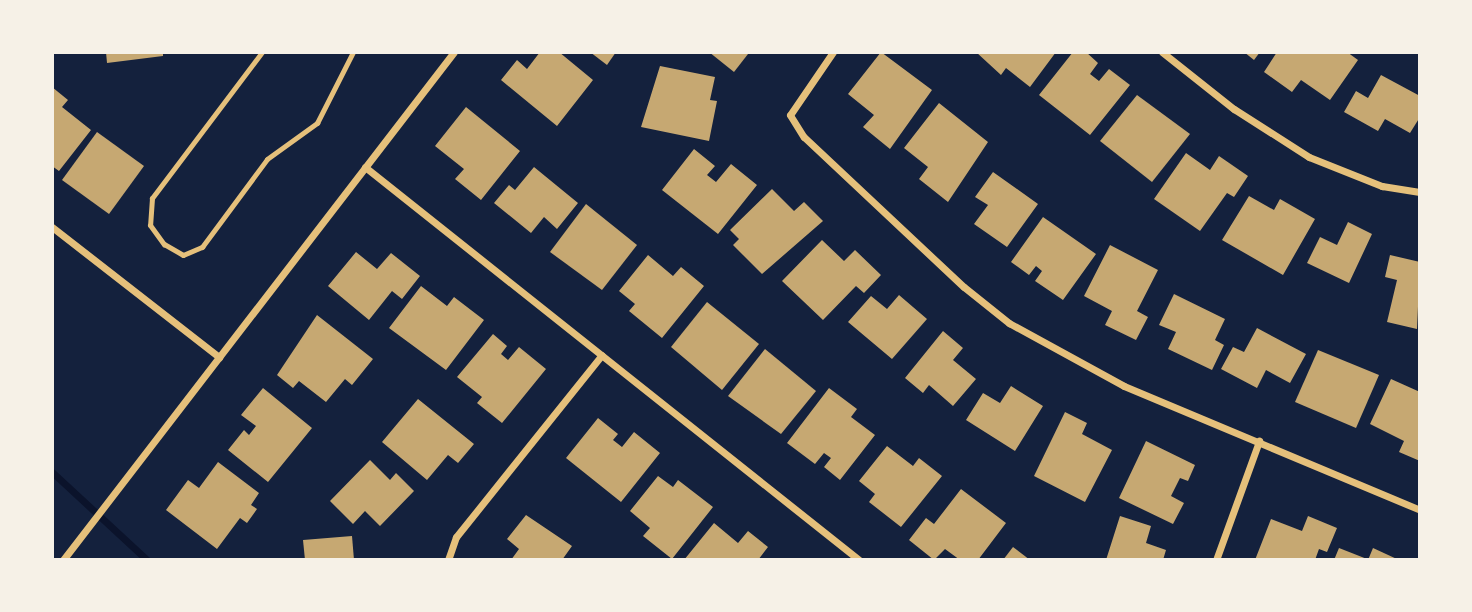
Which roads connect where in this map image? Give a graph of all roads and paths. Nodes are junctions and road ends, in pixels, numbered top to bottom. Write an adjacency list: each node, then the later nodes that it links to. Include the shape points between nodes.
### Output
1 (262, 52): 2 (lane, via 152,198 150,225 164,244 183,255 202,247 267,159 317,123)
2 (353, 52)
3 (454, 52): 6 (street)
4 (833, 52): 11 (street, via 790,115 804,137 964,287 1009,323 1080,366)
5 (1162, 52): 7 (street, via 1234,109 1310,157 1382,186)
6 (365, 167): 9 (street); 10 (street)
7 (1419, 192)
8 (52, 227): 10 (street)
9 (602, 355): 13 (street); 15 (street)
10 (219, 357): 14 (street)
11 (1259, 441): 12 (street); 16 (street)
12 (1419, 510)
13 (447, 557)
14 (63, 559)
15 (859, 559)
16 (1216, 559)

